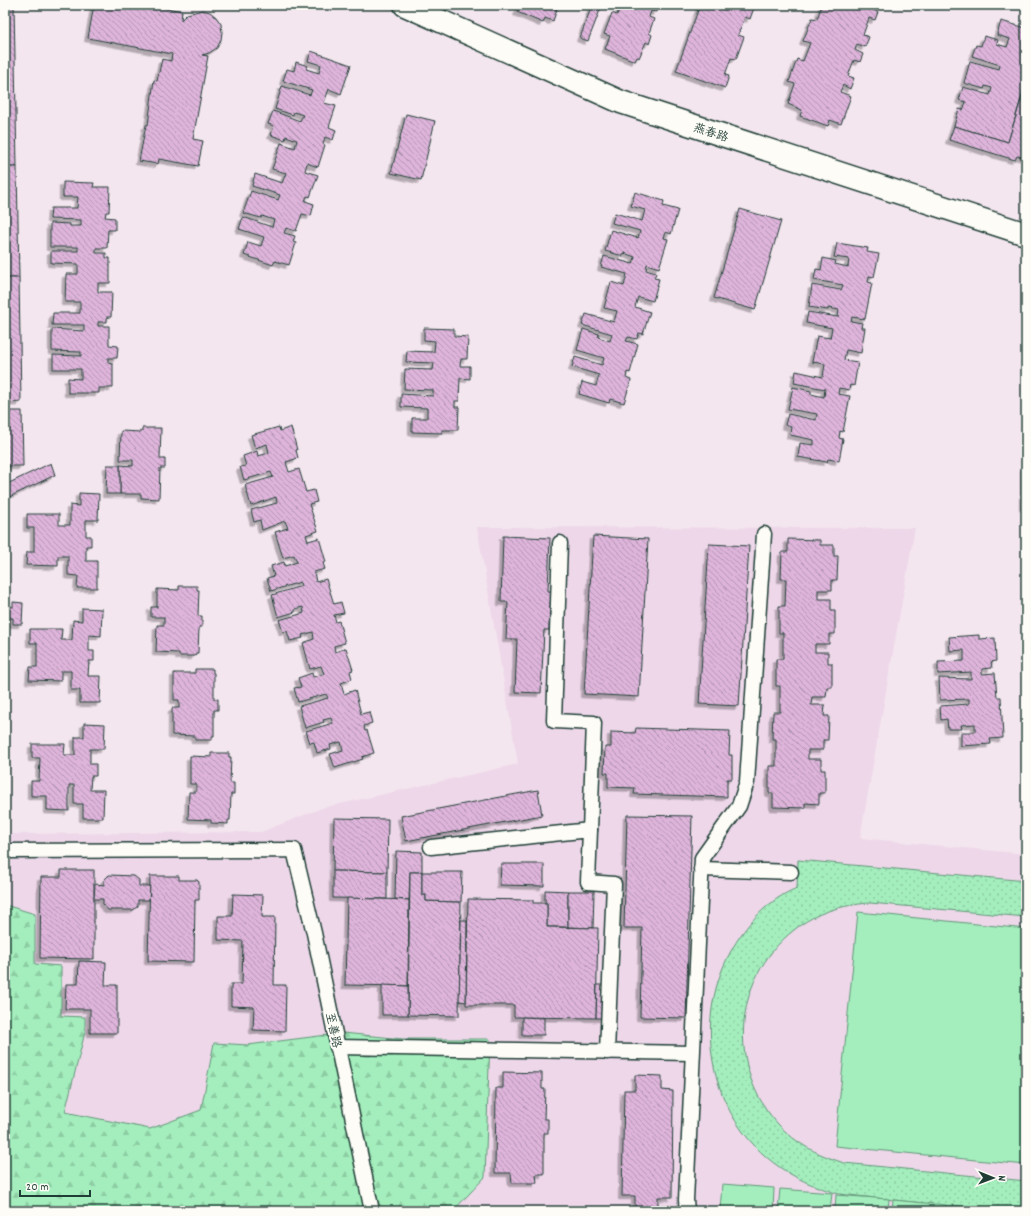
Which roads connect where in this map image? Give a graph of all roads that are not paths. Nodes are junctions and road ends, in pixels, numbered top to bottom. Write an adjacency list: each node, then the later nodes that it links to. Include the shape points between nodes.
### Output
1 (405, 5): 2 (street, 燕春路, via 621,102)
2 (1026, 234)
3 (764, 534): 8 (lane, via 747,782 739,806 702,858)
4 (560, 543): 5 (lane, via 554,721 594,723)
5 (590, 830): 6 (lane); 11 (lane, via 588,882 614,884)
6 (431, 847)
7 (5, 851): 10 (lane, 至善路, via 294,850)
8 (701, 869): 9 (lane); 12 (lane)
9 (791, 872)
10 (337, 1047): 11 (lane); 13 (lane, 至善路)
11 (607, 1052): 12 (lane)
12 (692, 1053): 14 (lane)
13 (372, 1211)
14 (687, 1211)

